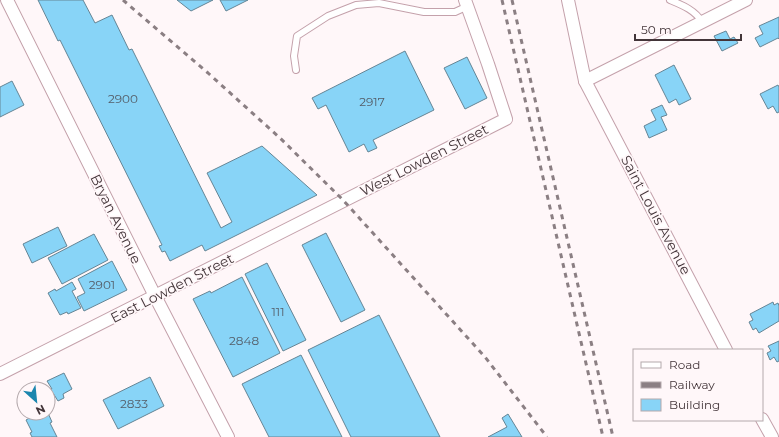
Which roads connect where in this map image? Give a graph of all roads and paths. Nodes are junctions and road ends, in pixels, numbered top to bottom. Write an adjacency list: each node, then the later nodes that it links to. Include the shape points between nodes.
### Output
1 (7, 0): 10 (street, Bryan Avenue)
2 (568, 0): 8 (street, Saint Louis Avenue)
3 (670, 0): 6 (lane, via 693,11)
4 (746, 0): 6 (street)
5 (466, 3): 7 (lane, via 455,12 424,12 379,3 356,5 328,16 297,36 294,56); 9 (street, West Lowden Street, via 506,119)
6 (702, 22): 8 (street)
7 (296, 70)
8 (585, 81): 11 (street, Saint Louis Avenue)
9 (343, 200): 10 (street, East Lowden Street)
10 (155, 296): 12 (street, East Lowden Street); 14 (street, Bryan Avenue)
11 (725, 349)
12 (0, 374)
13 (763, 420): 15 (street)
14 (228, 437)
15 (772, 437)

